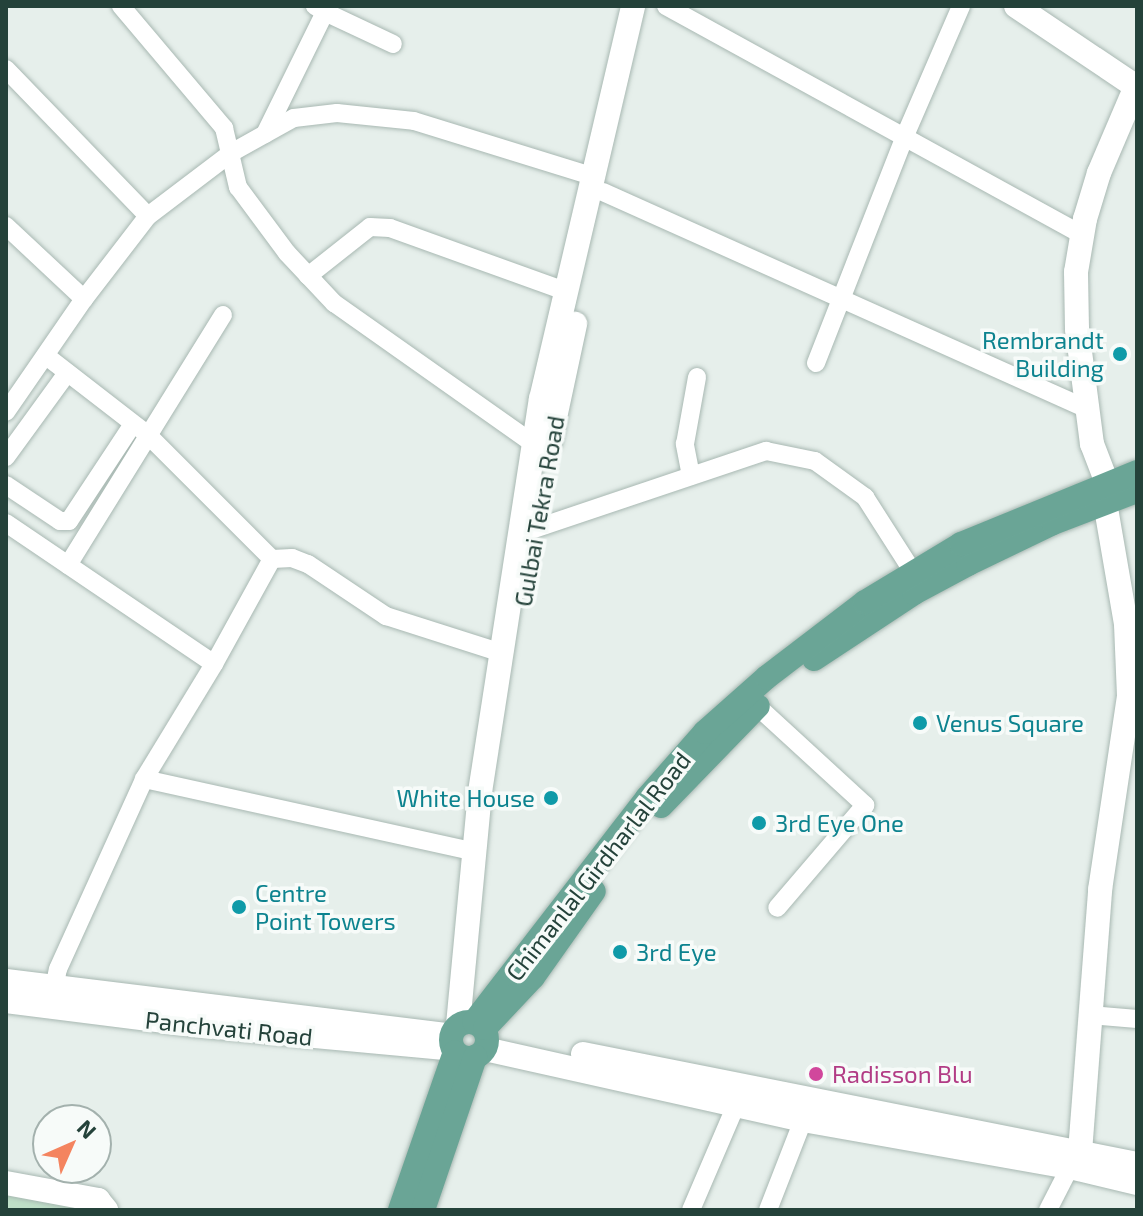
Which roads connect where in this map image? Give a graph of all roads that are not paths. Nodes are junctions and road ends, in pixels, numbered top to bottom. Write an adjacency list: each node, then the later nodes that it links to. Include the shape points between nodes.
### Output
1 (121, 6): 13 (street, via 224,128)
2 (633, 6): 14 (main road, Gulbai Tekra Road)
3 (647, 6): 14 (main road, Gulbai Tekra Road)
4 (666, 6): 12 (street)
5 (961, 6): 12 (street)
6 (1016, 6): 10 (main road)
7 (320, 9): 8 (street); 11 (street)
8 (393, 44)
9 (6, 69): 15 (street)
10 (1136, 85): 17 (main road, via 1099,173)
11 (265, 134): 13 (street); 14 (street, via 294,118 337,113 414,121)
12 (904, 138): 17 (street); 21 (street)
13 (231, 153): 15 (street); 18 (street, via 238,187)
14 (597, 184): 19 (main road, Gulbai Tekra Road); 21 (street); 38 (main road, Gulbai Tekra Road)
15 (148, 216): 20 (street)
16 (6, 226): 20 (street)
17 (1082, 235): 27 (main road, via 1076,272 1077,329)
18 (308, 276): 19 (street, via 355,235 380,227); 30 (street, via 334,303)
19 (565, 291): 30 (main road, Gulbai Tekra Road)
20 (84, 299): 23 (street)
21 (842, 299): 24 (street); 27 (street)
22 (223, 315): 29 (street)
23 (46, 356): 25 (street); 28 (street)
24 (816, 363)
25 (67, 373): 29 (street); 31 (street)
26 (697, 377): 33 (street, via 685,444)
27 (1087, 409): 36 (main road)
28 (6, 412)
29 (140, 429): 34 (street, via 69,521 60,521); 39 (street); 40 (street)
30 (535, 445): 42 (main road, Gulbai Tekra Road)
31 (6, 457)
32 (1137, 472): 36 (main road, Chimanlal Girdharlal Road)
33 (691, 476): 38 (street); 41 (street, via 766,451 815,461 865,497)
34 (6, 485)
35 (1137, 491): 36 (main road, Chimanlal Girdharlal Road)
36 (1106, 492): 41 (main road, Chimanlal Girdharlal Road, via 961,544); 44 (main road, Chimanlal Girdharlal Road, via 914,593 828,648); 45 (main road, via 1126,624)
37 (6, 523): 40 (street)
38 (534, 529): 54 (main road, Gulbai Tekra Road, via 490,817)
39 (272, 559): 42 (street, via 308,564 386,616); 43 (street)
40 (68, 565): 43 (street)
41 (913, 572): 54 (main road, Chimanlal Girdharlal Road, via 821,634 705,732 647,798)
42 (502, 653): 47 (main road, Gulbai Tekra Road)
43 (214, 664): 46 (street)
44 (757, 706): 48 (street, via 865,805); 54 (main road, Chimanlal Girdharlal Road, via 659,808 533,977)
45 (1129, 742): 52 (main road, via 1100,890)
46 (144, 779): 47 (street); 50 (street, via 58,969)
47 (475, 852): 54 (main road, Gulbai Tekra Road, via 468,931)
48 (777, 908)
49 (6, 981): 50 (main road, Panchvati Road)
50 (54, 989): 54 (main road, Panchvati Road)
51 (6, 1001): 54 (main road, Panchvati Road, via 212,1026)
52 (1090, 1015): 53 (street); 57 (main road)
53 (1137, 1019)
54 (469, 1038): 55 (main road); 57 (main road); 62 (main road, Chimanlal Girdharlal Road); 63 (main road, Chimanlal Girdharlal Road)
55 (736, 1105): 56 (main road); 64 (street)
56 (803, 1120): 57 (main road); 65 (street)
57 (1075, 1160): 58 (main road); 60 (main road); 66 (street)
58 (1137, 1164)
59 (6, 1183): 61 (main road, via 98,1200)
60 (1137, 1183)
61 (106, 1210)
62 (400, 1210)
63 (423, 1210)
64 (691, 1210)
65 (768, 1210)
66 (1048, 1210)

